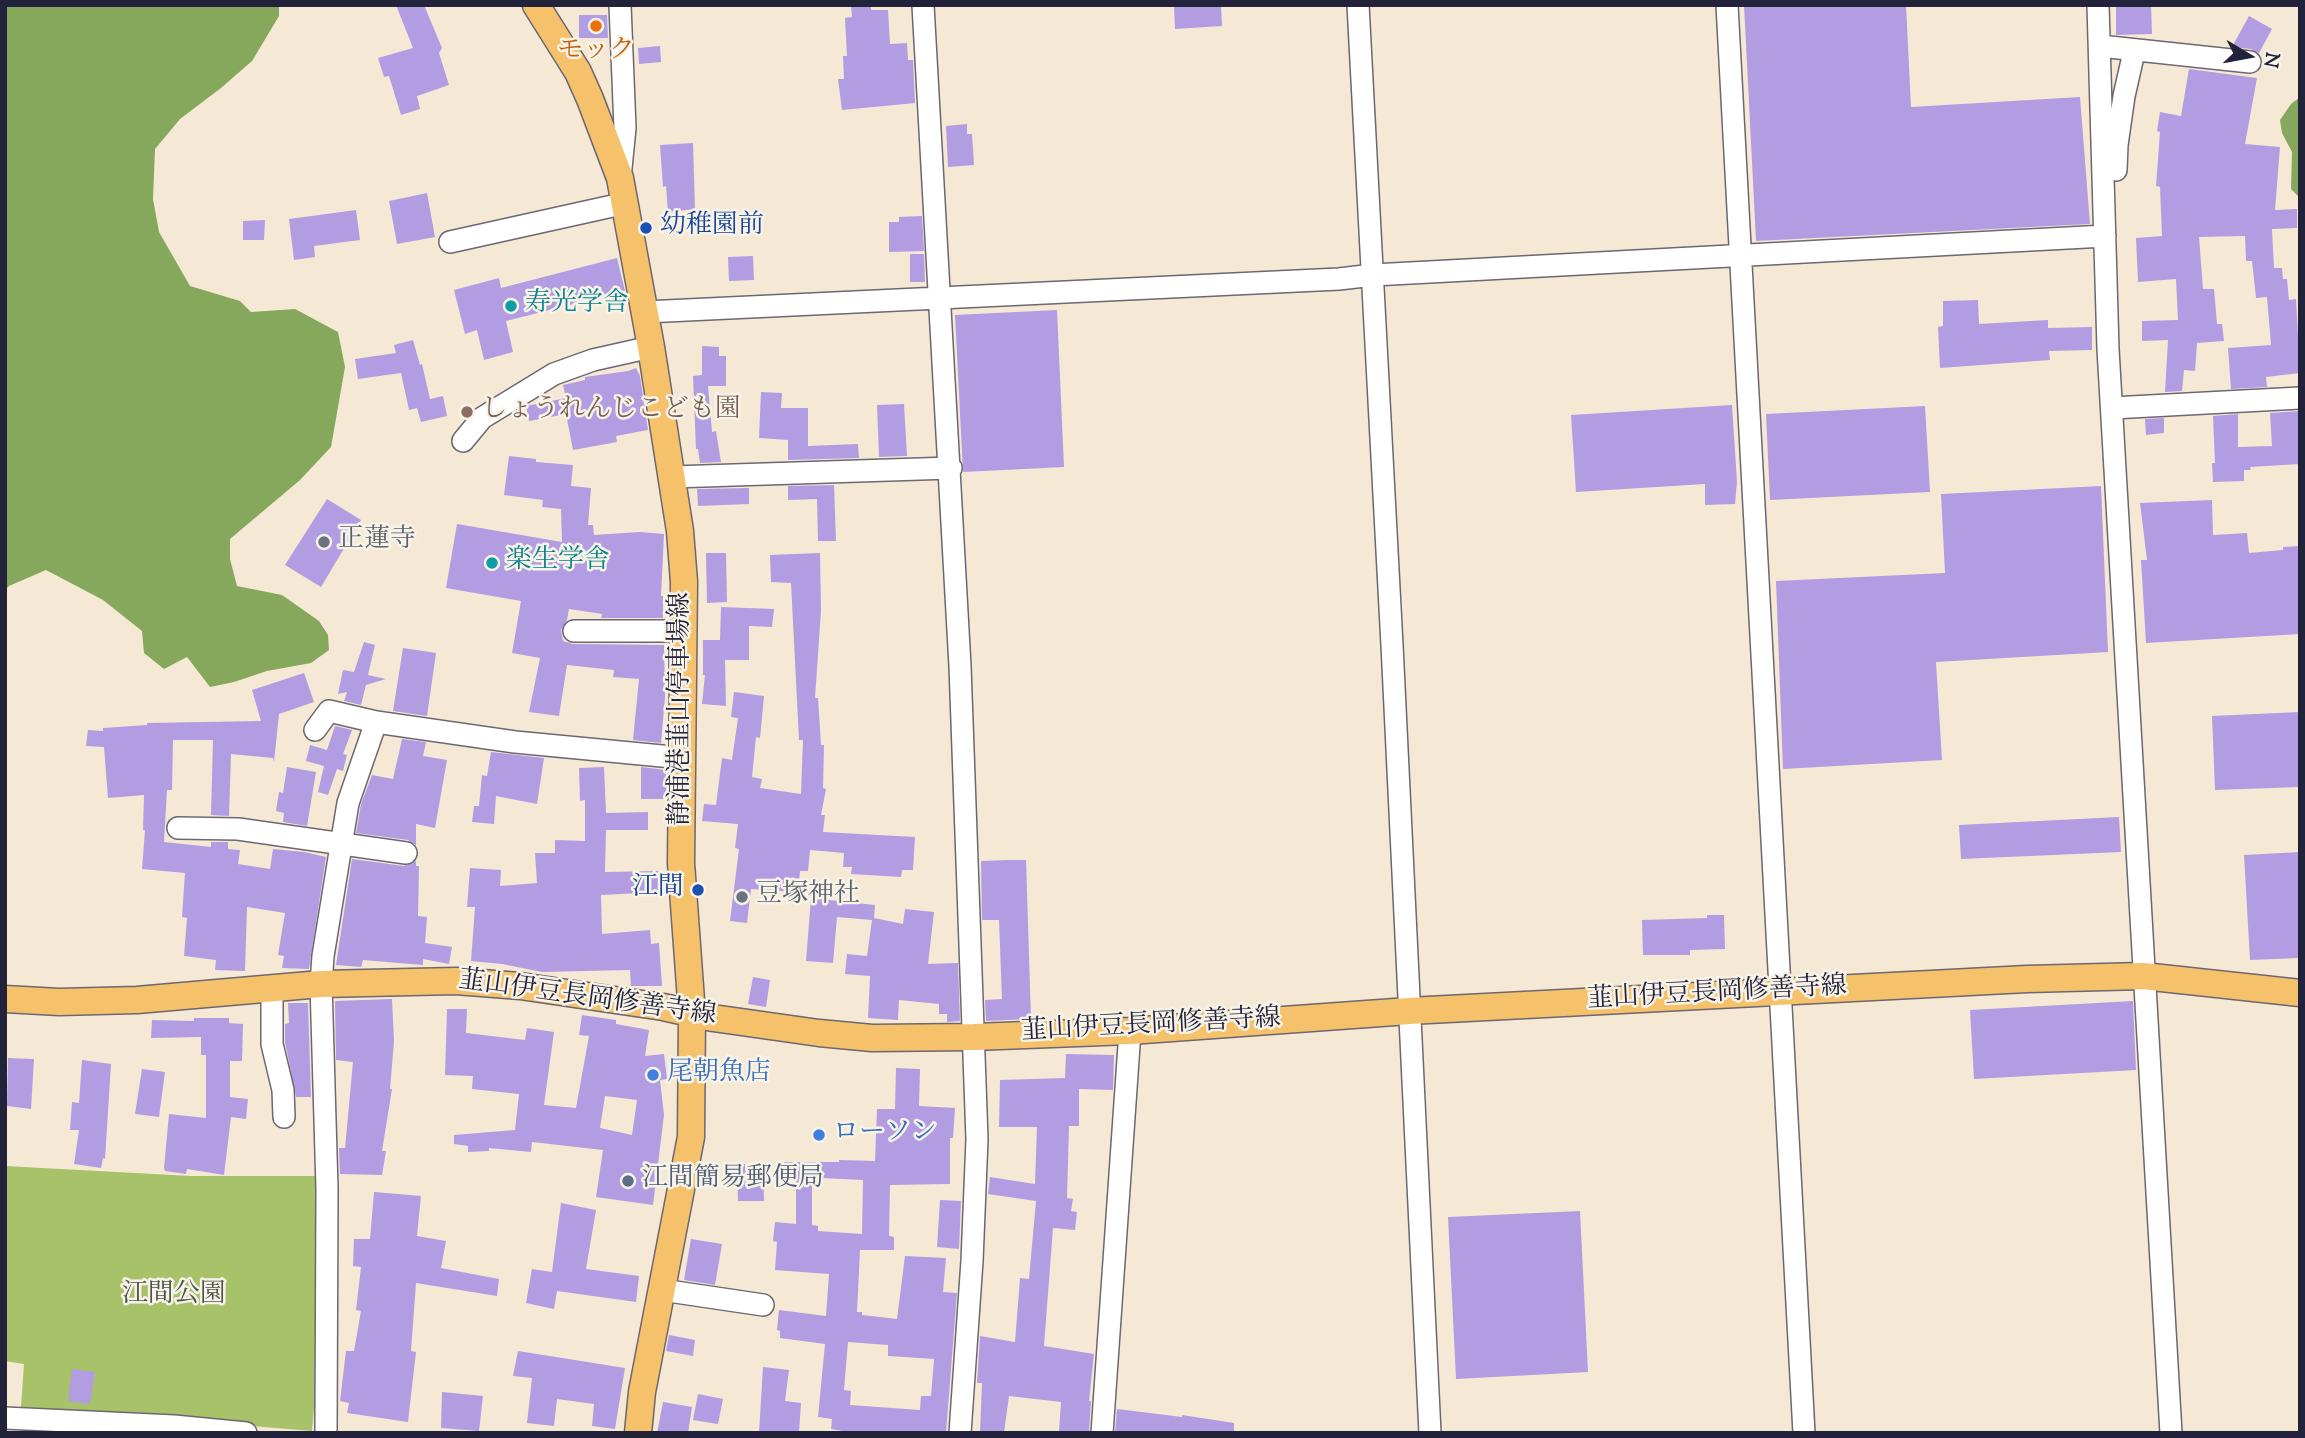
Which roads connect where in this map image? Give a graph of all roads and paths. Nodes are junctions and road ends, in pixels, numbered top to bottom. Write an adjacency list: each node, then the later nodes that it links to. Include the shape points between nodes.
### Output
1 (536, 5): 10 (main road, 静浦港韮山停車場線, via 578,72)
2 (620, 5): 10 (street)
3 (923, 5): 15 (street)
4 (1358, 5): 14 (street)
5 (1727, 5): 13 (street)
6 (2098, 5): 7 (street)
7 (2100, 46): 8 (street); 11 (street)
8 (2137, 50): 9 (street); 11 (street, via 2124,96 2115,204)
9 (2250, 62)
10 (623, 191): 12 (street); 16 (main road, 静浦港韮山停車場線)
11 (2105, 232): 13 (street); 19 (street)
12 (450, 242)
13 (1741, 256): 14 (street); 34 (street)
14 (1373, 275): 15 (street); 37 (street)
15 (939, 298): 16 (street); 21 (street)
16 (645, 312): 17 (main road, 静浦港韮山停車場線)
17 (651, 346): 20 (street, via 554,374 482,418); 22 (main road, 静浦港韮山停車場線)
18 (2300, 398): 19 (street)
19 (2112, 408): 31 (street)
20 (463, 441)
21 (951, 468): 22 (street); 40 (street)
22 (672, 477): 24 (main road, 静浦港韮山停車場線)
23 (574, 631): 24 (street)
24 (685, 631): 27 (main road, 静浦港韮山停車場線)
25 (376, 722): 26 (street, via 329,711); 27 (street, via 515,742); 29 (street, via 348,803)
26 (315, 730)
27 (683, 758): 38 (main road, 静浦港韮山停車場線, via 681,863)
28 (178, 828): 29 (street, via 239,829)
29 (341, 843): 30 (street); 32 (street)
30 (407, 853)
31 (2143, 976): 34 (main road, 韮山伊豆長岡修善寺線); 35 (main road, 韮山伊豆長岡修善寺線); 53 (street)
32 (321, 984): 33 (main road, 韮山伊豆長岡修善寺線); 38 (main road, 韮山伊豆長岡修善寺線, via 456,981 520,986); 47 (street, via 327,1188)
33 (272, 989): 36 (main road, 韮山伊豆長岡修善寺線, via 137,1000); 41 (street, via 272,1044)
34 (1782, 991): 37 (main road, 韮山伊豆長岡修善寺線); 52 (street)
35 (2300, 993)
36 (5, 999)
37 (1409, 1011): 39 (main road, 韮山伊豆長岡修善寺線); 51 (street)
38 (692, 1014): 40 (main road, 韮山伊豆長岡修善寺線, via 872,1038); 42 (main road, 静浦港韮山停車場線, via 691,1137)
39 (1130, 1031): 40 (main road, 韮山伊豆長岡修善寺線); 50 (street)
40 (974, 1037): 49 (street, via 977,1139)
41 (284, 1117)
42 (662, 1290): 43 (street); 48 (main road, 静浦港韮山停車場線)
43 (763, 1305)
44 (5, 1418): 45 (street)
45 (50, 1426): 46 (street)
46 (232, 1432)
47 (326, 1433)
48 (638, 1433)
49 (960, 1433)
50 (1101, 1433)
51 (1430, 1433)
52 (1804, 1433)
53 (2171, 1433)

